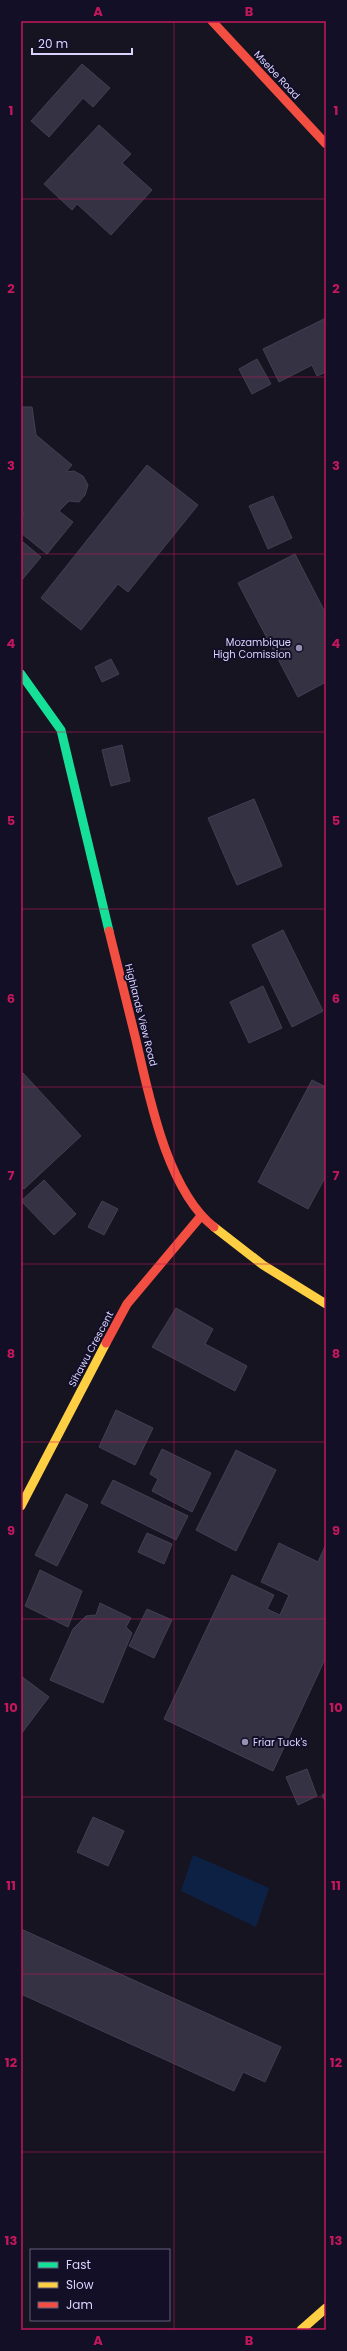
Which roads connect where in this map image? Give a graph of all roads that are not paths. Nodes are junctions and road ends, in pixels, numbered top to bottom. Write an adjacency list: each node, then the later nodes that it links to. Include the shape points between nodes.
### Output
1 (212, 21): 2 (street, Msebe Road)
2 (326, 144)
3 (21, 674): 4 (street, Highlands View Road, via 61,730 151,1103 176,1175)
4 (200, 1216): 5 (street, Highlands View Road, via 263,1265); 6 (street, Sihawu Crescent, via 127,1304)
5 (326, 1304)
6 (21, 1506)
7 (326, 2308): 8 (street)
8 (300, 2330)

